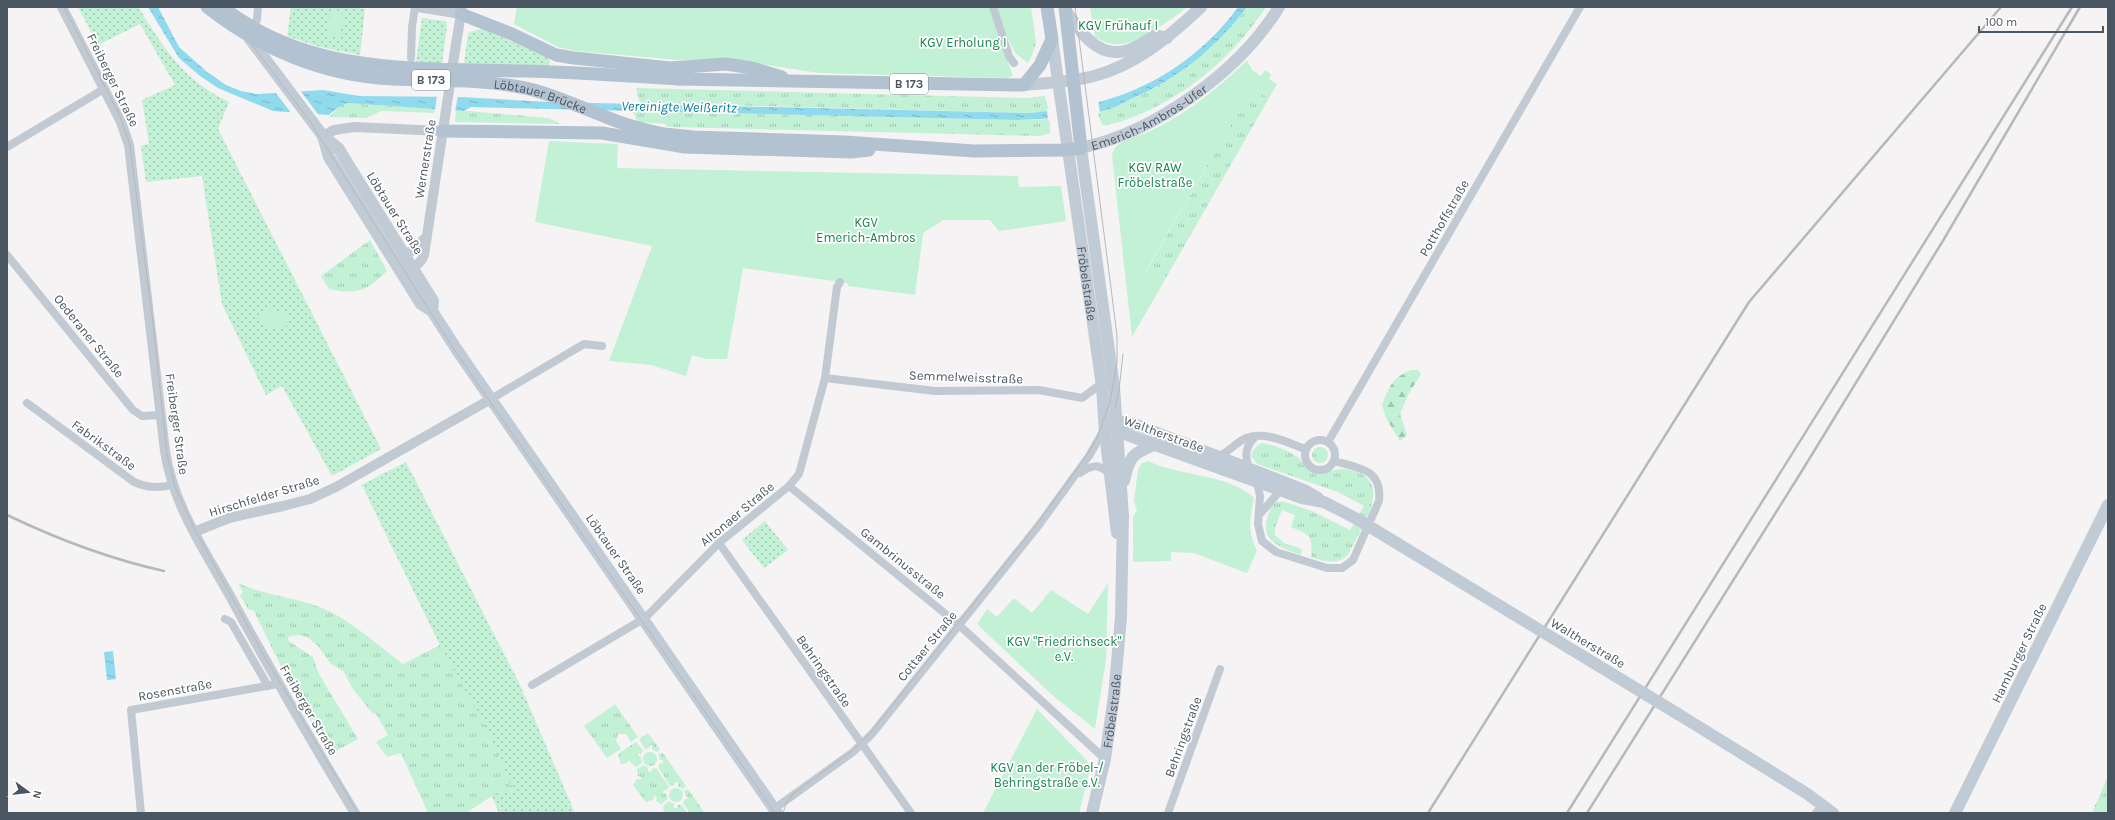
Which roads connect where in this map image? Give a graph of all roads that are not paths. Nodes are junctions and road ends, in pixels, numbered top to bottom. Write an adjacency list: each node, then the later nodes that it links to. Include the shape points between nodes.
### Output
1 (62, 7): 24 (street, Freiberger Straße)
2 (207, 7): 27 (main road, Löbtauer Brücke / B 173, bridge, via 236,29 266,46 331,70 371,77 482,82 522,87 555,96 621,123 664,134)
3 (222, 7): 19 (main road, Löbtauer Brücke / B 173, bridge, via 254,28 288,45 347,62 391,67)
4 (258, 7): 13 (street, via 257,20)
5 (417, 7): 12 (street); 16 (street, via 412,27)
6 (993, 7): 18 (street, via 1009,56)
7 (1046, 7): 15 (main road, Fröbelstraße)
8 (1065, 7): 14 (main road, via 1084,36 1097,46 1108,50 1126,51 1156,35); 22 (main road, Fröbelstraße)
9 (1201, 7): 14 (main road)
10 (1279, 7): 29 (main road, Emerich-Ambros-Ufer, via 1260,34 1230,65 1178,108 1131,132)
11 (1580, 7): 47 (street, Potthoffstraße)
12 (462, 11): 17 (street); 19 (main road, via 556,54 574,58 670,68 726,64 767,72)
13 (246, 34): 26 (main road, Löbtauer Straße)
14 (1167, 38): 22 (main road, via 1120,66)
15 (1052, 39): 21 (main road, via 1040,64); 23 (main road, Fröbelstraße)
16 (411, 58)
17 (453, 63)
18 (1014, 63)
19 (794, 81): 21 (main road, B 173)
20 (450, 84): 25 (street, Wernerstraße)
21 (1024, 85): 23 (main road)
22 (1074, 85): 23 (main road); 29 (main road, Fröbelstraße)
23 (1060, 87): 30 (main road, Fröbelstraße)
24 (104, 89): 28 (street); 43 (street, Freiberger Straße, via 121,122 129,145)
25 (443, 125): 26 (street, via 354,127 334,130); 27 (main road, via 602,133 709,148 851,152); 31 (street, Wernerstraße)
26 (323, 136): 33 (main road, Löbtauer Straße, via 342,155); 35 (main road, Löbtauer Straße, via 329,157)
27 (887, 145): 30 (main road, Emerich-Ambros-Ufer / B 173, via 974,151)
28 (7, 147)
29 (1081, 148): 30 (main road, Emerich-Ambros-Ufer / B 173); 44 (main road, Fröbelstraße, via 1114,387)
30 (1068, 150): 40 (main road, Fröbelstraße)
31 (425, 238): 33 (street); 34 (street, Wernerstraße, via 426,246 421,263)
32 (7, 255): 43 (street, Oederaner Straße, via 133,410 142,416)
33 (405, 255): 34 (main road, Löbtauer Straße); 35 (street)
34 (413, 268): 35 (street); 37 (main road, Löbtauer Straße, via 433,301)
35 (400, 270): 37 (main road, Löbtauer Straße, via 423,306)
36 (840, 282): 39 (street, Altonaer Straße, via 837,287)
37 (432, 311): 41 (main road, Löbtauer Straße)
38 (602, 346): 41 (street, via 584,344)
39 (825, 378): 40 (street, Semmelweisstraße, via 935,391 1039,390 1082,398); 57 (street, Altonaer Straße, via 799,474)
40 (1101, 384): 45 (main road, Fröbelstraße)
41 (491, 399): 63 (street, Hirschfelder Straße, via 336,487 310,499 229,518); 67 (main road, Löbtauer Straße)
42 (27, 403): 56 (street, Fabrikstraße, via 134,482 158,488)
43 (161, 415): 56 (street, Freiberger Straße)
44 (1117, 427): 45 (main road, Waltherstraße); 48 (main road, Waltherstraße); 50 (main road, Waltherstraße, via 1142,427); 59 (main road, Fröbelstraße)
45 (1105, 428): 53 (main road, Fröbelstraße); 54 (street, Cottaer Straße)
46 (1256, 436): 49 (street, via 1271,436); 50 (street, via 1245,438); 52 (street, via 1250,441 1245,454)
47 (1328, 442): 49 (street, via 1318,439 1312,441); 51 (street, via 1335,450)
48 (1154, 445): 55 (main road, Waltherstraße); 59 (main road, via 1133,455)
49 (1305, 449): 51 (street, via 1305,460 1311,468 1327,469)
50 (1218, 457): 52 (main road, Waltherstraße)
51 (1334, 461): 62 (street, via 1371,474 1379,486 1379,501 1358,551 1349,564 1335,569 1328,568 1276,552 1262,541 1259,529)
52 (1250, 470): 60 (main road, Waltherstraße, via 1304,490)
53 (1110, 474): 54 (street, Cottaer Straße, via 1098,465); 65 (main road, Fröbelstraße)
54 (1076, 476): 68 (street, Cottaer Straße)
55 (1257, 482): 58 (main road, Waltherstraße); 62 (street)
56 (172, 484): 63 (street, Freiberger Straße)
57 (789, 486): 64 (street, Altonaer Straße); 68 (street, Gambrinusstraße)
58 (1280, 490): 60 (main road, Waltherstraße); 62 (street)
59 (1121, 492): 65 (main road, Fröbelstraße)
60 (1324, 502): 74 (main road, Waltherstraße, bridge, via 1357,519 1678,714)
61 (2108, 505): 82 (main road, Hamburger Straße)
62 (1260, 514)
63 (194, 532): 70 (street, Freiberger Straße)
64 (719, 543): 67 (street, Altonaer Straße); 72 (street, Behringstraße)
65 (1121, 560): 73 (main road, Fröbelstraße, via 1119,653)
66 (225, 619): 70 (street, via 231,622)
67 (643, 619): 71 (street, Altonaer Straße); 75 (main road, Löbtauer Straße)
68 (959, 625): 72 (street, Cottaer Straße); 73 (street, Gambrinusstraße)
69 (1220, 669): 80 (street, Behringstraße)
70 (273, 685): 76 (street, Rosenstraße, via 131,710); 77 (street, Freiberger Straße)
71 (532, 685)
72 (861, 745): 75 (street, Cottaer Straße); 78 (street, Behringstraße)
73 (1105, 759): 79 (main road, Fröbelstraße)
74 (1819, 809): 81 (main road, Waltherstraße)
75 (776, 811)
76 (141, 813)
77 (355, 813)
78 (911, 813)
79 (1092, 813)
80 (1168, 813)
81 (1833, 813)
82 (1955, 813)

